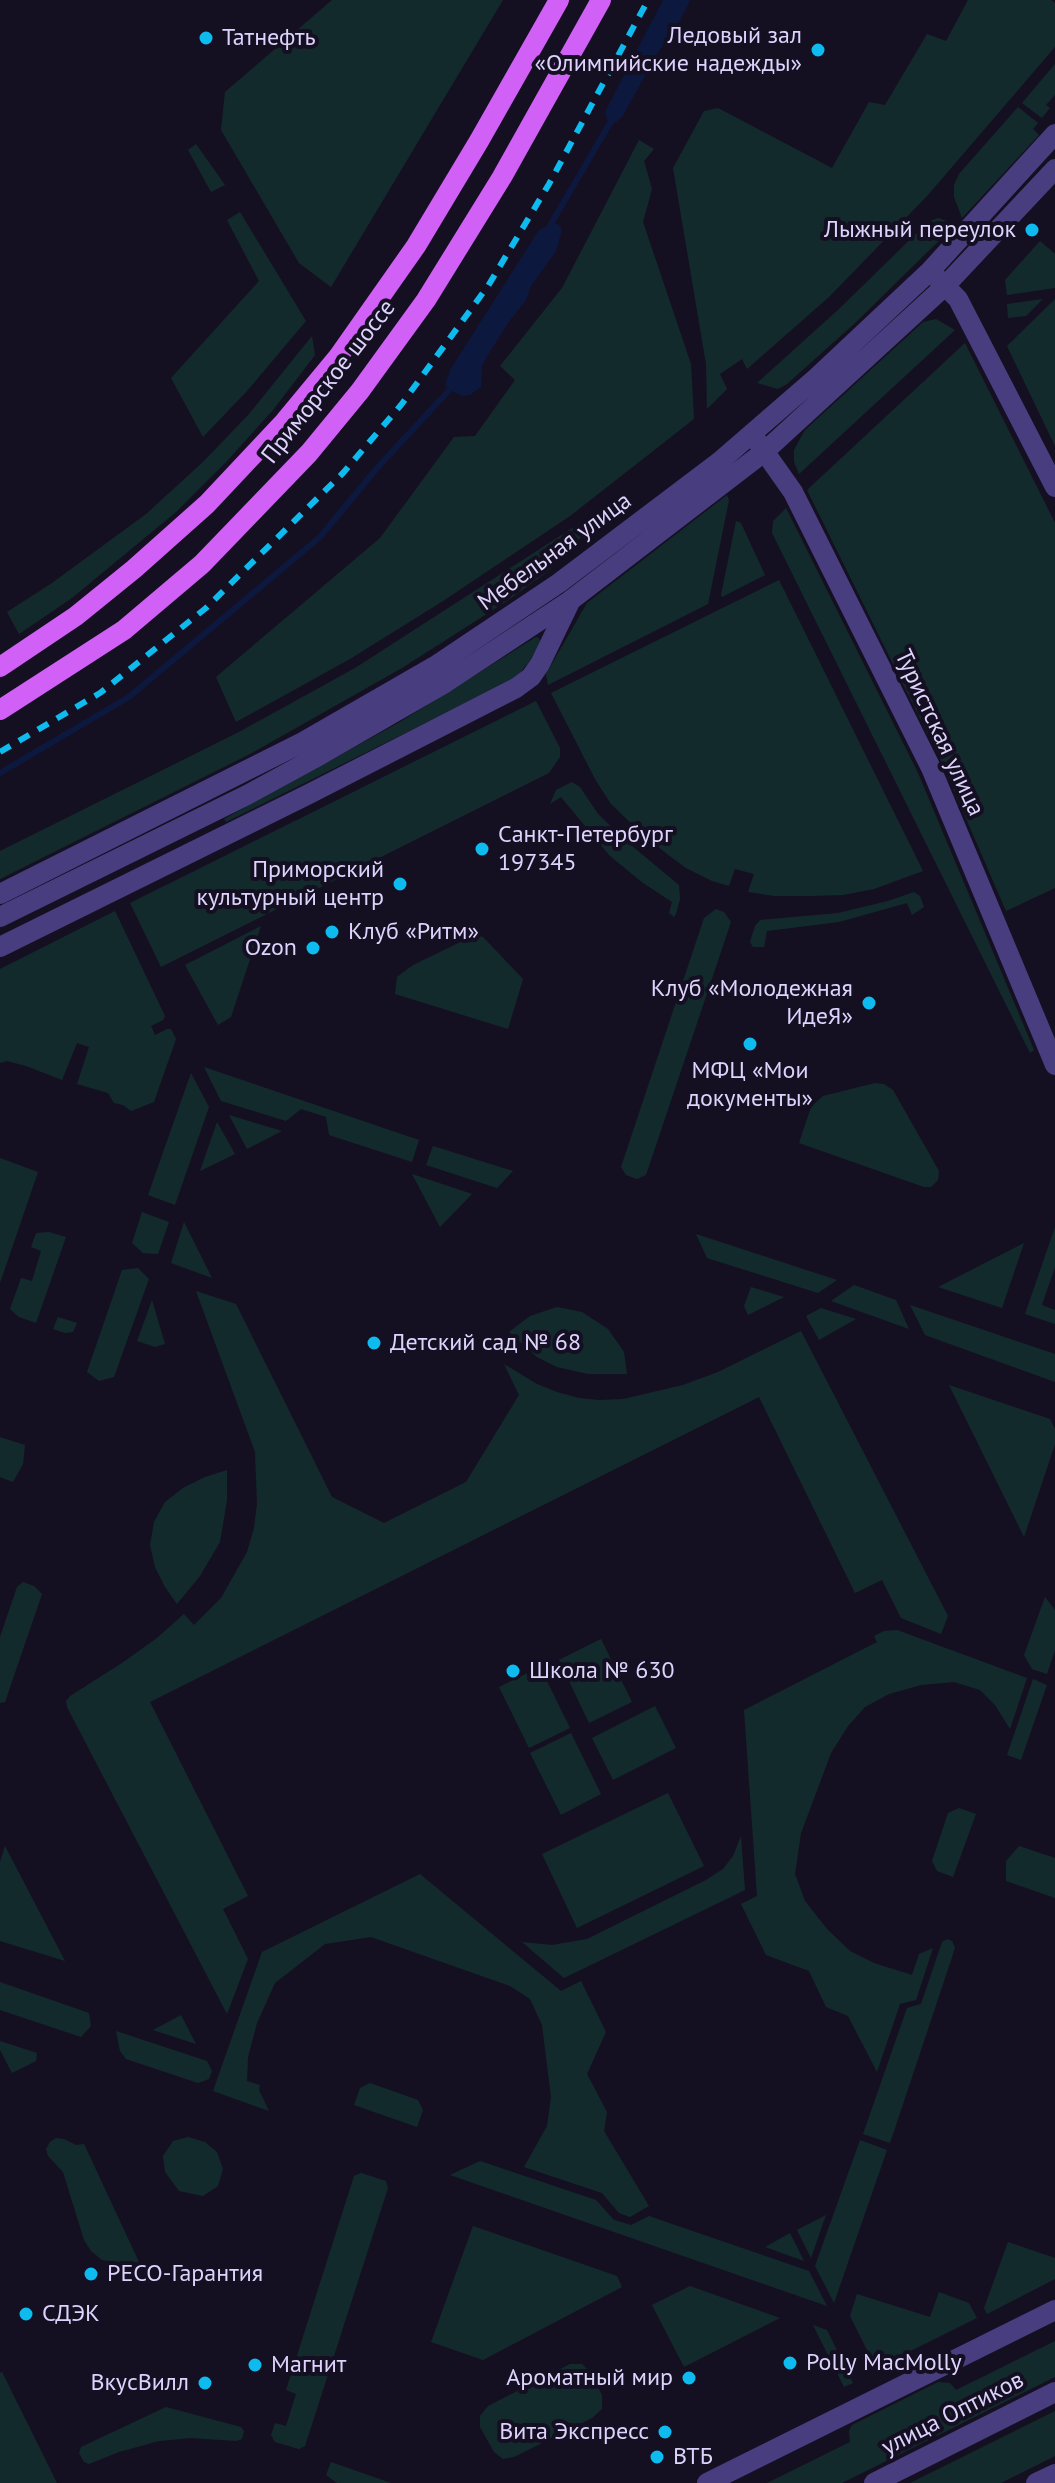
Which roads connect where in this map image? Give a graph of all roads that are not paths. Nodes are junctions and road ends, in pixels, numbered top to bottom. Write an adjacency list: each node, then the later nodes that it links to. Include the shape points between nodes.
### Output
1 (559, 0): 10 (main road, Приморское шоссе, via 416,246 338,357 285,421 207,504 134,569)
2 (601, 0): 11 (main road, Приморское шоссе, via 426,300 309,453 202,564 124,630)
3 (1055, 134): 5 (street, Мебельная улица)
4 (1055, 169): 6 (street, Мебельная улица)
5 (930, 271): 6 (street); 7 (street, Мебельная улица)
6 (945, 286): 7 (street, Мебельная улица); 8 (street, via 976,329)
7 (758, 443): 9 (street, Мебельная улица); 12 (street, Мебельная улица, via 719,462 584,565 435,666 237,777); 15 (street, Туристская улица, via 793,492 931,768)
8 (1055, 487)
9 (571, 600): 13 (street, Мебельная улица, via 445,683 313,759); 14 (street, via 540,664 516,688)
10 (0, 667)
11 (0, 710)
12 (0, 894)
13 (0, 917)
14 (0, 947)
15 (1055, 1065)
16 (1055, 2310): 19 (street)
17 (1055, 2392): 20 (street, улица Оптиков)
18 (1055, 2474): 21 (street)
19 (707, 2483)
20 (874, 2483)
21 (1036, 2483)

